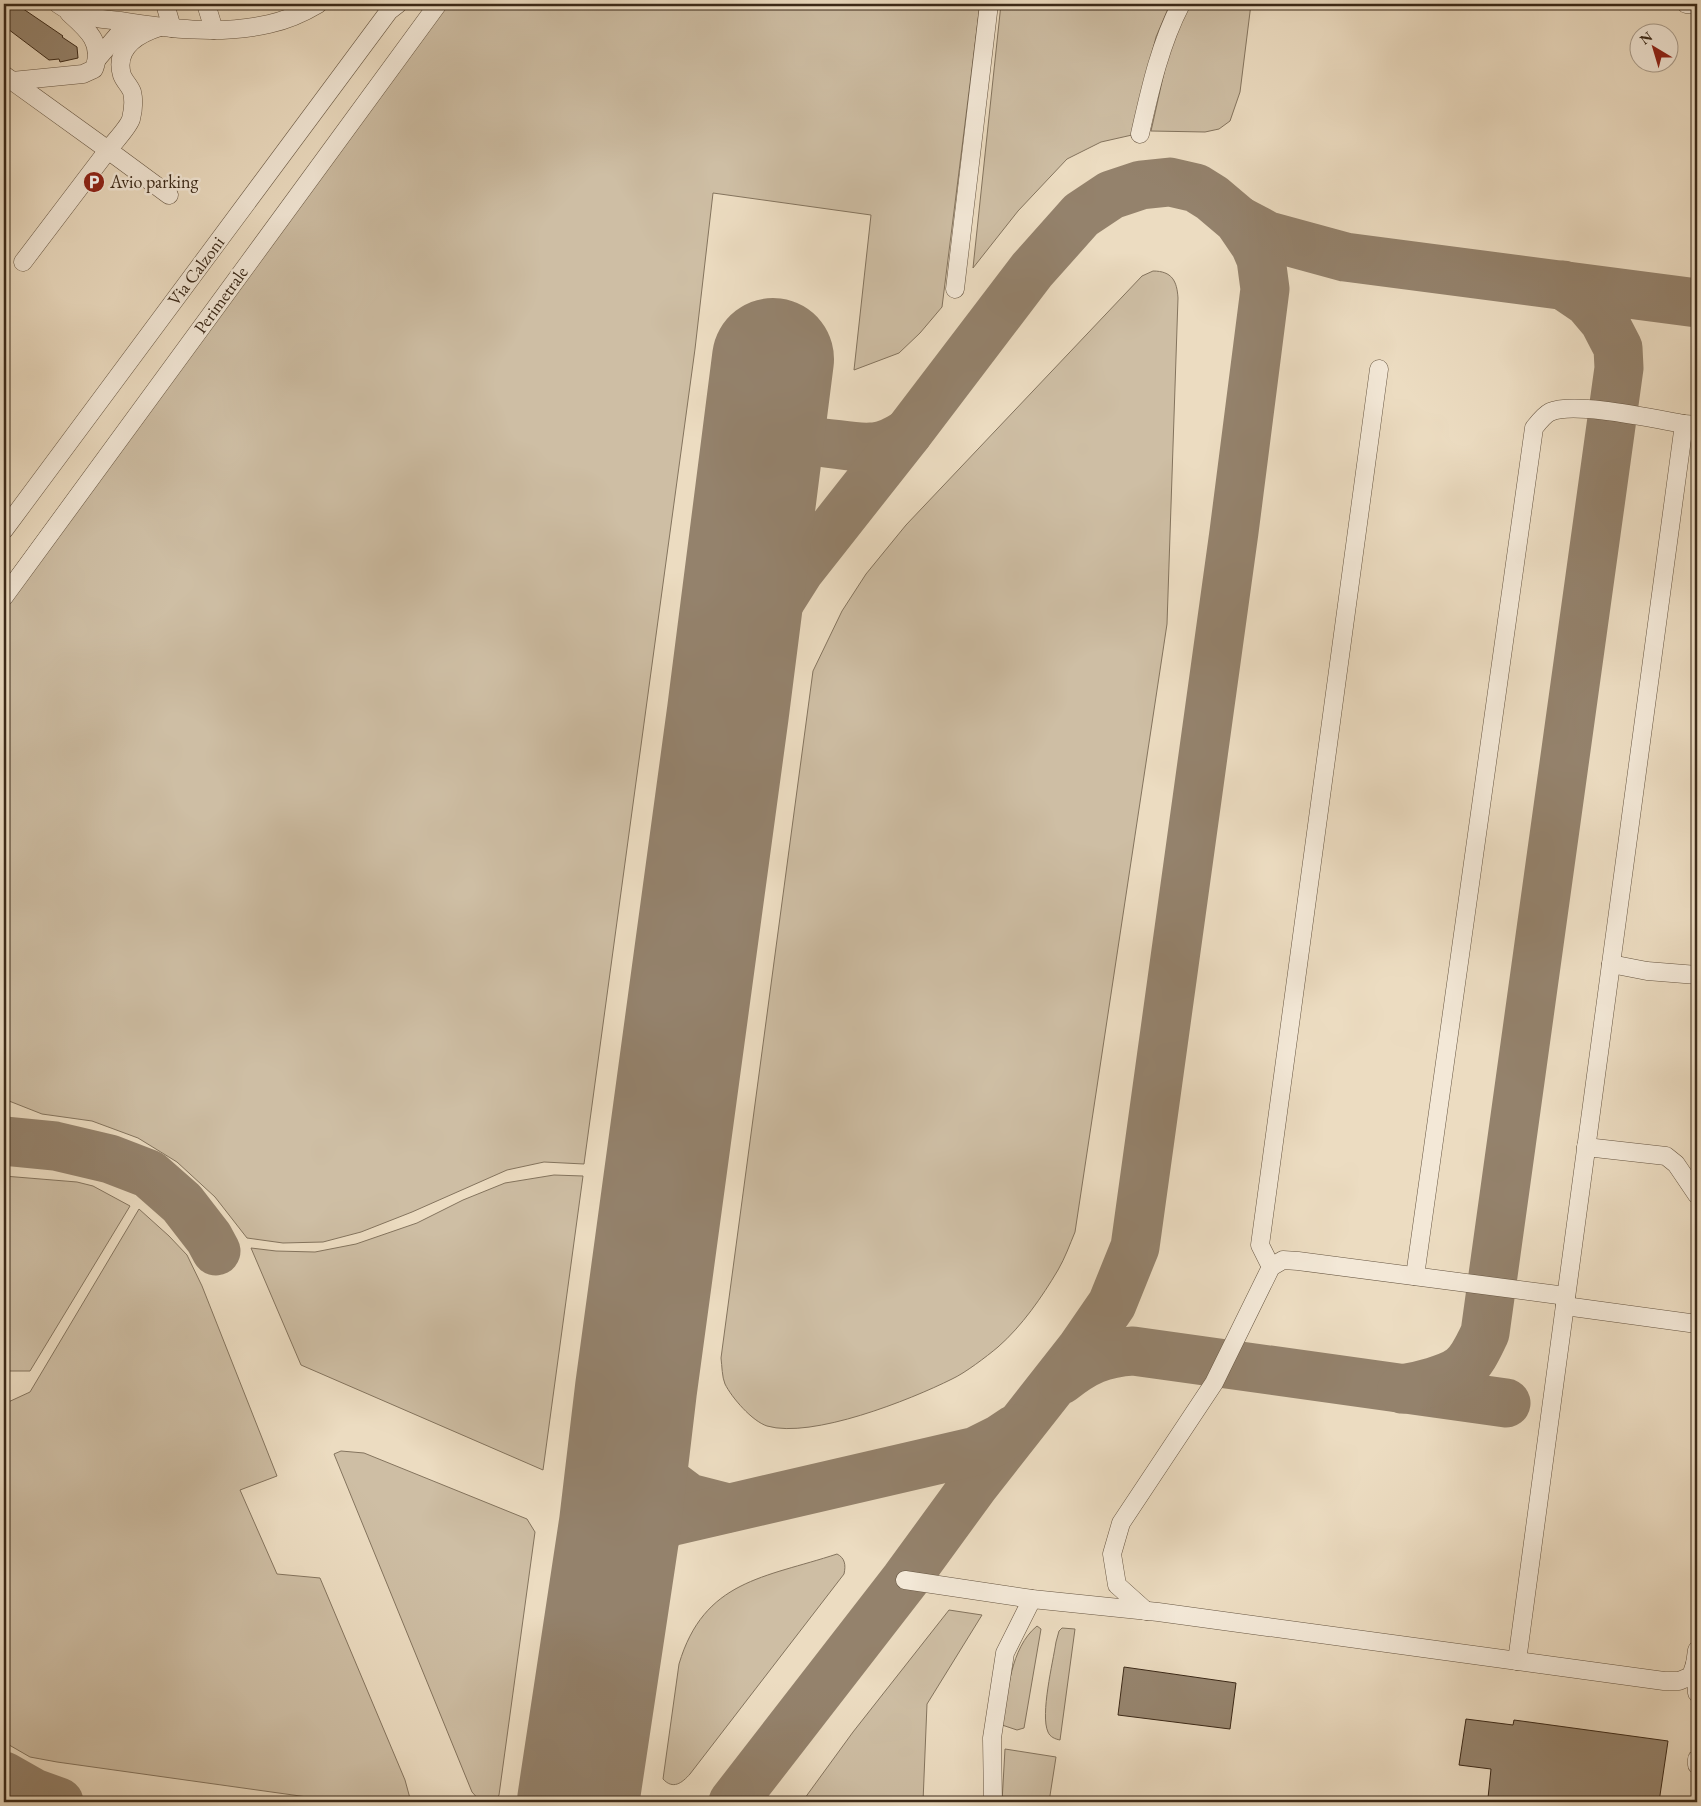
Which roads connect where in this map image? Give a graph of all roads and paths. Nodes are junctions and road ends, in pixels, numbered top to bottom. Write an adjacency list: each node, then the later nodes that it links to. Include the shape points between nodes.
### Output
1 (164, 4): 13 (street)
2 (206, 4): 14 (street)
3 (318, 4): 11 (street)
4 (438, 4): 25 (street, Perimetrale)
5 (989, 4): 21 (street)
6 (1181, 4): 17 (street, via 1170,24)
7 (1686, 4): 8 (street)
8 (1697, 5)
9 (61, 6): 12 (street); 15 (street, via 88,29)
10 (393, 8): 24 (street, Via Calzoni)
11 (296, 10): 14 (street, via 269,24)
12 (128, 23): 13 (street); 15 (street)
13 (166, 27): 14 (street); 18 (street, via 147,31 124,49 120,60 133,104 130,120)
14 (214, 30)
15 (98, 58): 16 (street, via 94,69 83,74)
16 (8, 78): 18 (street)
17 (1140, 134)
18 (108, 150): 19 (street); 20 (street)
19 (169, 195)
20 (23, 262)
21 (955, 289)
22 (1380, 369): 30 (street, via 1260,1245)
23 (1691, 425): 26 (street); 31 (street, via 1583,408 1549,412 1534,428)
24 (4, 530)
25 (4, 597)
26 (1611, 964): 27 (street); 28 (street)
27 (1697, 976)
28 (1586, 1147): 29 (street, via 1666,1156 1676,1164); 32 (street)
29 (1697, 1195)
30 (1271, 1268): 31 (street, via 1283,1260); 36 (street, via 1214,1383 1121,1523 1112,1554 1117,1585)
31 (1415, 1276): 32 (street)
32 (1566, 1301): 33 (street); 38 (street)
33 (1697, 1324)
34 (905, 1580): 35 (street)
35 (1032, 1599): 36 (street); 42 (street, via 1005,1653 992,1738)
36 (1146, 1611): 38 (street)
37 (1696, 1657): 38 (street, via 1691,1676 1679,1681); 39 (street)
38 (1517, 1661)
39 (1697, 1693)
40 (1697, 1759): 41 (street)
41 (1697, 1765)
42 (993, 1802)

